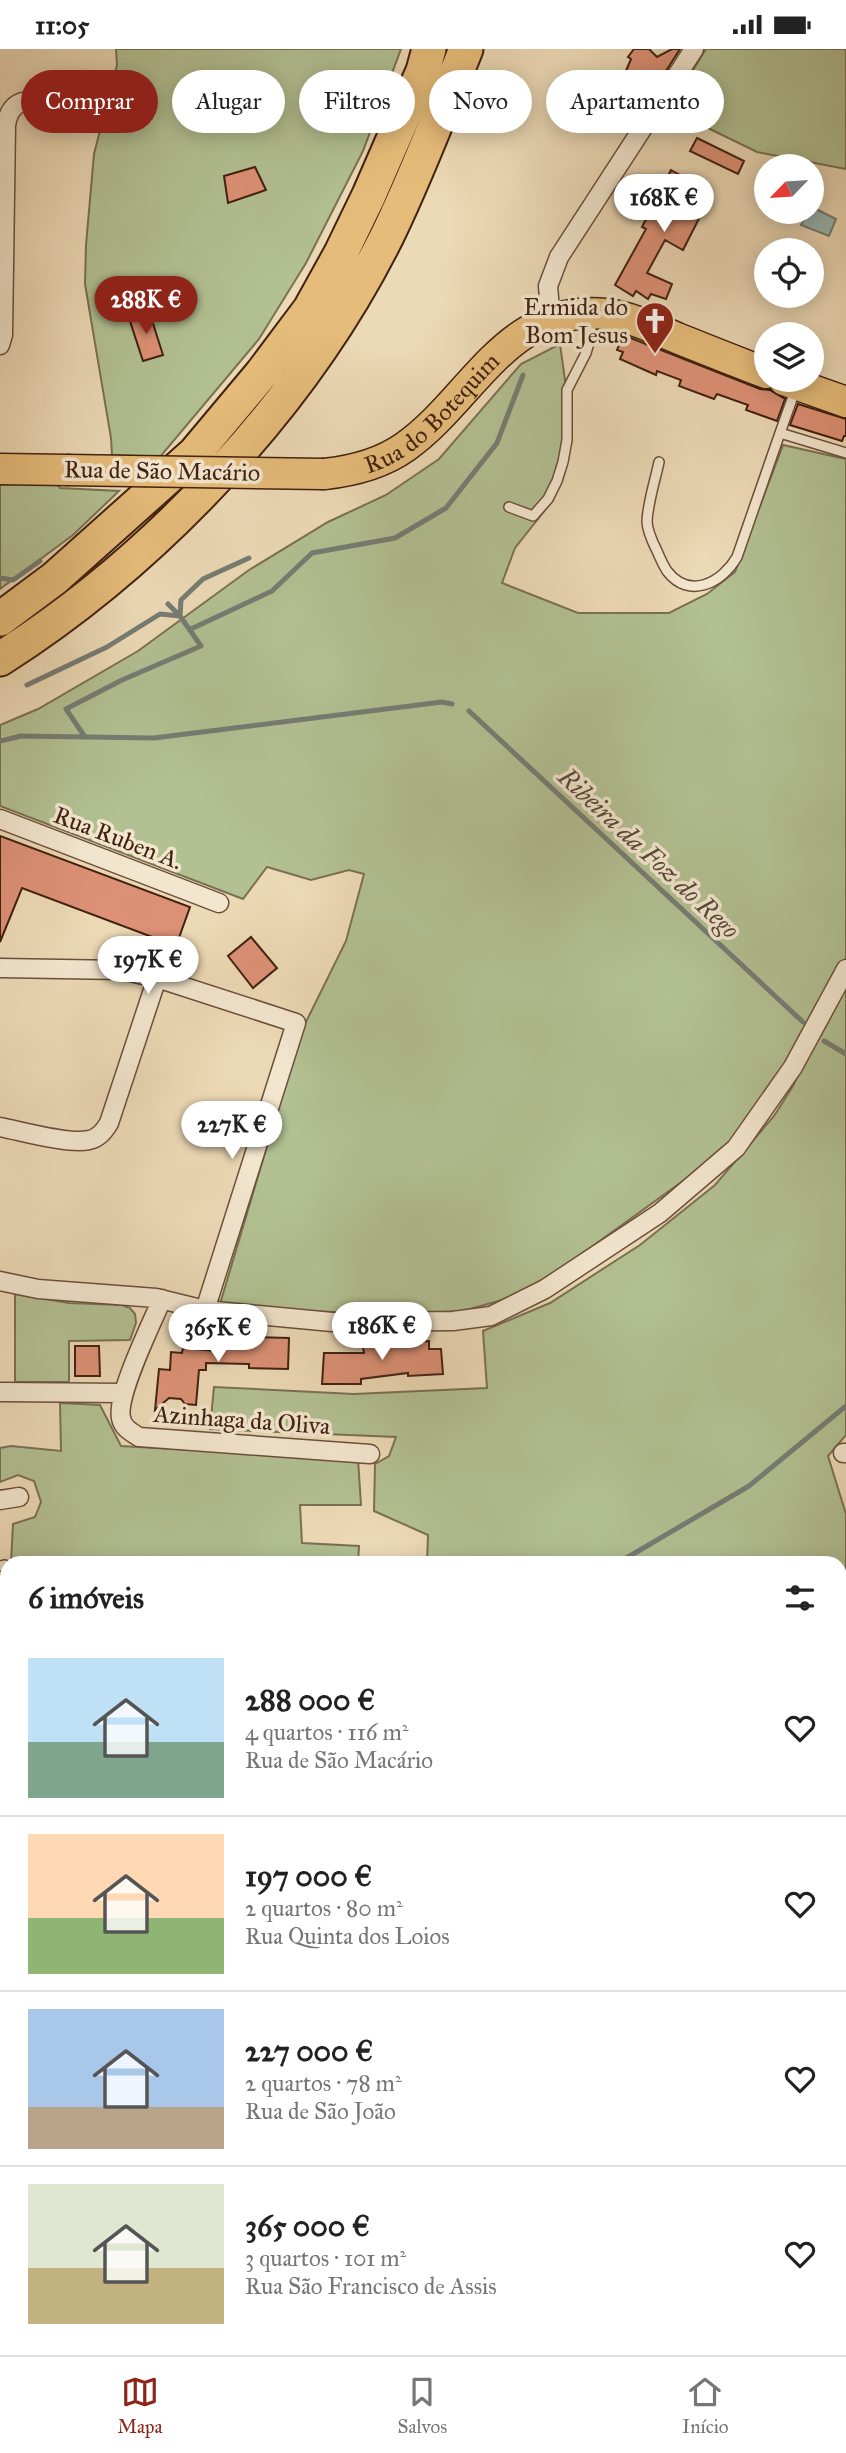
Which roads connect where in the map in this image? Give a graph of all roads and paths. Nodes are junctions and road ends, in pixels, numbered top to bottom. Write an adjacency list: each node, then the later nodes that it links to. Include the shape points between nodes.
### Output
1 (429, 49): 19 (highway, via 341,253 310,309 262,373 195,453 73,563)
2 (466, 49): 20 (highway, via 387,236 306,369 265,424 182,513 107,583)
3 (694, 49): 7 (street, via 558,257 548,286)
4 (21, 103): 5 (street, via 14,106 6,125)
5 (3, 186): 8 (street, via 4,335)
6 (591, 313): 7 (main road, Rua do Botequim); 9 (main road, Rua do Botequim, via 636,321); 18 (lane, via 586,353 567,390 567,440 557,481 533,516)
7 (551, 321): 17 (main road, Rua do Botequim, via 507,344 403,449 363,467)
8 (0, 345)
9 (754, 368)
10 (788, 392): 13 (lane)
11 (818, 392): 12 (main road)
12 (846, 402)
13 (780, 433): 14 (lane); 15 (lane, via 737,557 720,579 707,584 692,586 673,577 653,543 647,522)
14 (846, 453)
15 (659, 462)
16 (0, 469): 17 (main road, Rua de São Macário, bridge)
17 (324, 474)
18 (509, 507)
19 (0, 619)
20 (0, 659)
21 (0, 819): 22 (street, Rua Ruben A.)
22 (219, 903)
23 (0, 968): 25 (street, via 121,969)
24 (846, 969): 29 (street, via 793,1067 736,1148 660,1213 545,1289 491,1316 453,1321 332,1322)
25 (157, 978): 26 (street, via 102,1133 76,1141); 29 (street, via 296,1023)
26 (0, 1127)
27 (0, 1281): 28 (street, via 38,1289)
28 (162, 1299): 29 (street); 31 (street, Azinhaga da Oliva)
29 (205, 1310)
30 (0, 1392): 31 (street)
31 (124, 1393): 32 (street, Azinhaga da Oliva, via 121,1418 127,1430 139,1437)
32 (370, 1454)
33 (19, 1497): 34 (street)
34 (0, 1500)

